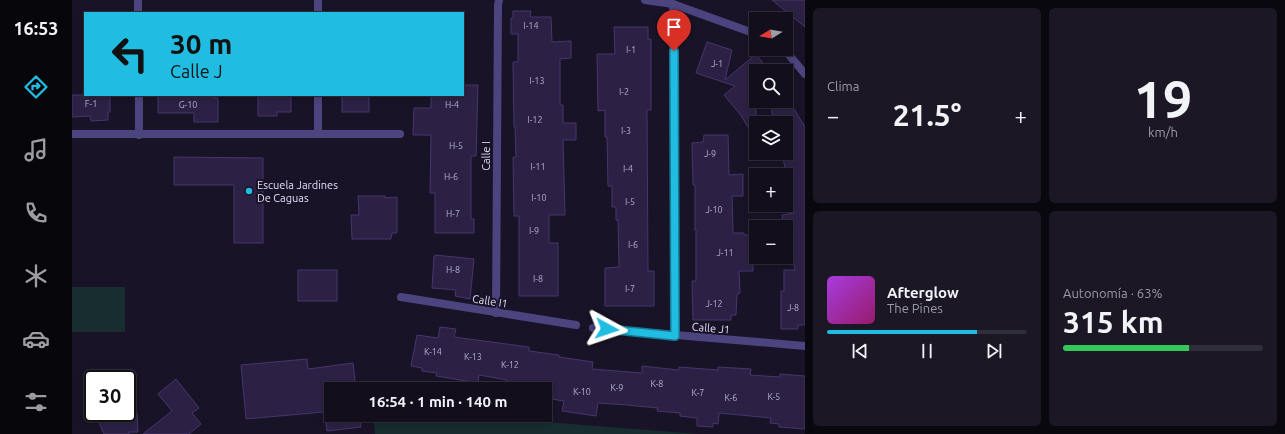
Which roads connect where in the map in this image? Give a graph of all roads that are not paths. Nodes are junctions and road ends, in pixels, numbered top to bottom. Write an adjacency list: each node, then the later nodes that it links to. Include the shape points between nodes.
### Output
1 (138, 0): 6 (street)
2 (318, 0): 7 (street)
3 (499, 0): 18 (street, Calle I)
4 (645, 0): 5 (street)
5 (673, 4): 8 (street); 21 (street)
6 (138, 12)
7 (318, 12)
8 (749, 31)
9 (790, 56): 10 (street)
10 (805, 74)
11 (139, 96): 16 (street)
12 (318, 96): 14 (street)
13 (72, 134): 16 (street)
14 (318, 134): 15 (street); 16 (street)
15 (400, 134)
16 (139, 135)
17 (401, 297): 18 (street, Calle I1)
18 (496, 313): 19 (street, Calle I1)
19 (576, 325)
20 (594, 328): 21 (street, Calle J1)
21 (675, 336): 22 (street, Calle J1)
22 (805, 346)

